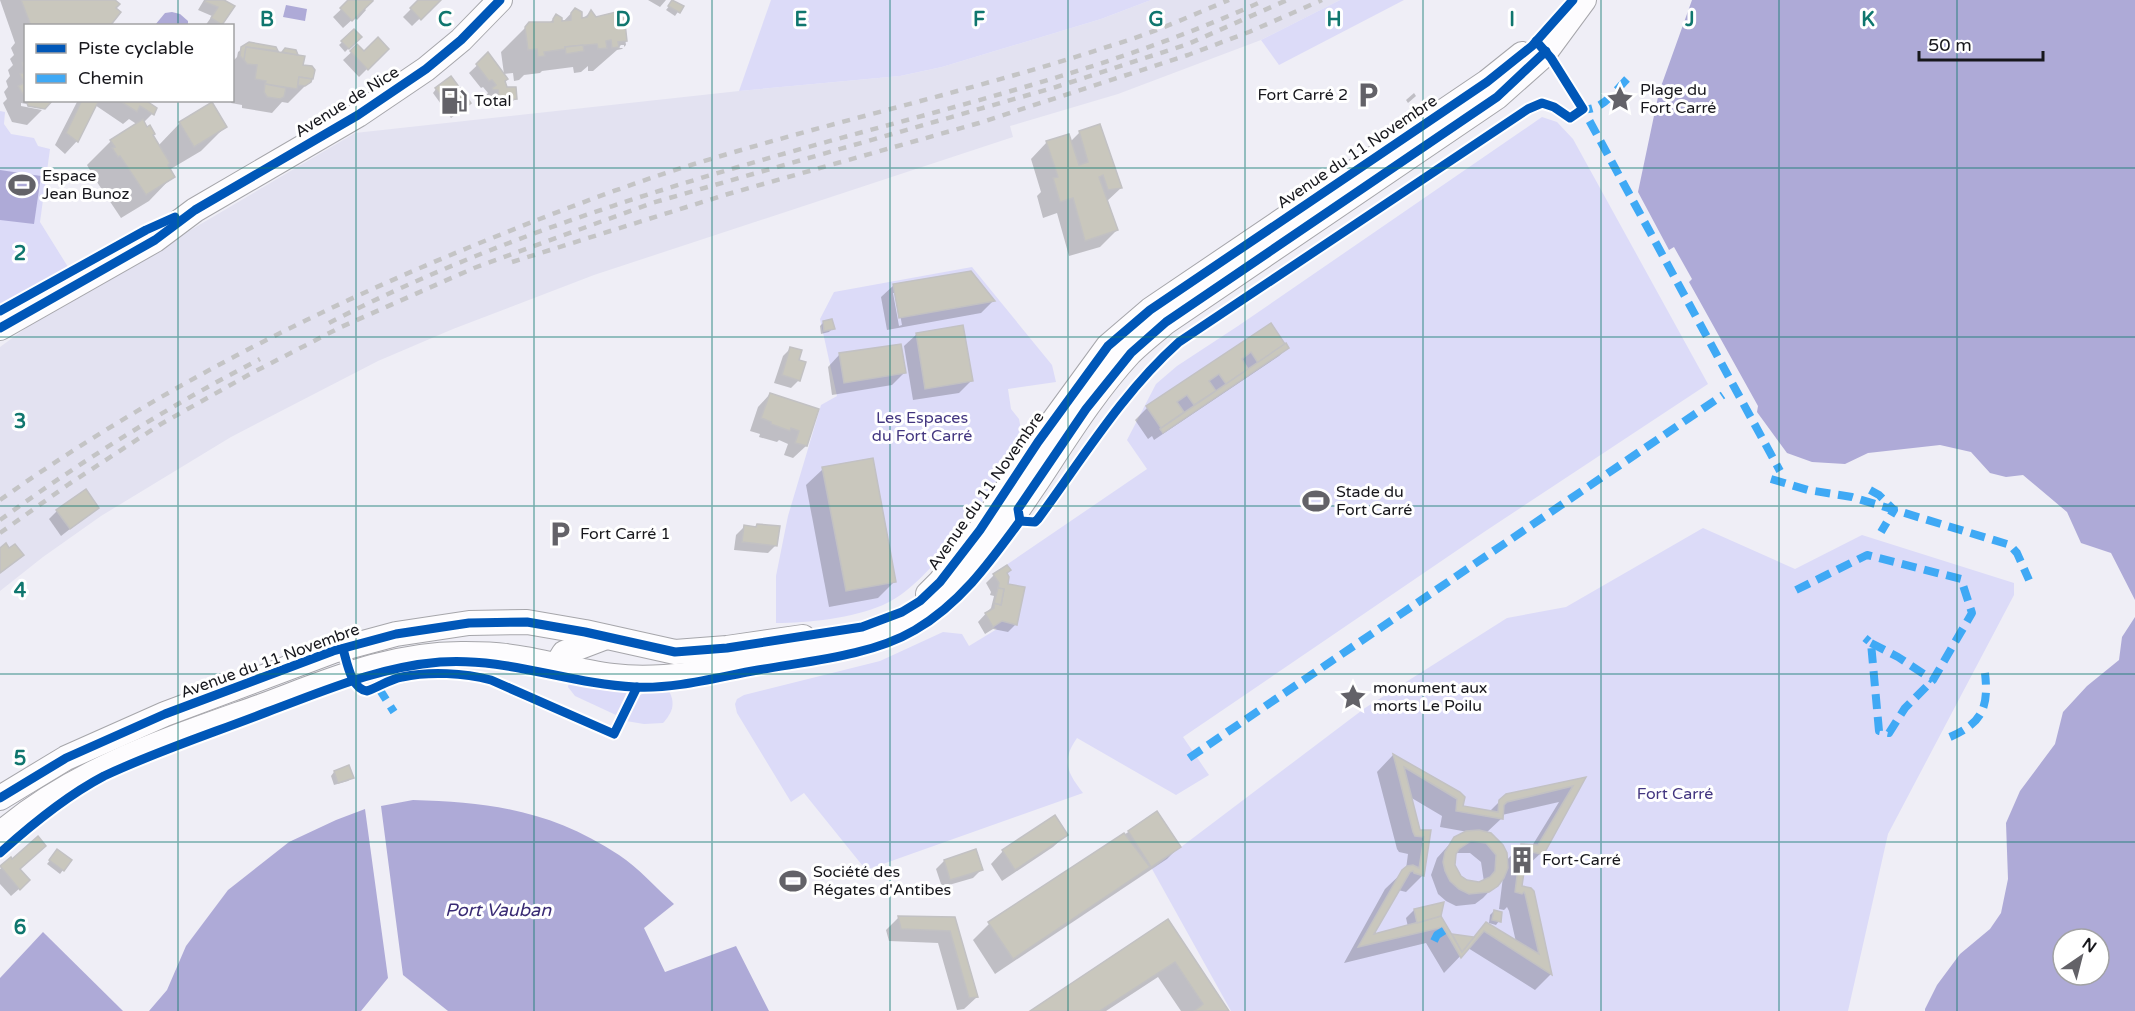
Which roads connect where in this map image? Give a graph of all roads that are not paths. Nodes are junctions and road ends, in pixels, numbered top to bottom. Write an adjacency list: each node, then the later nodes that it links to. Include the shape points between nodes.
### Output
1 (500, 0): 6 (main road, Avenue de Nice, via 426,69 358,115)
2 (1573, 0): 4 (main road, Avenue du 11 Novembre, via 1532,46)
3 (1584, 0): 5 (main road, Avenue du 11 Novembre, via 1542,57 1497,97)
4 (1400, 141): 5 (main road, via 1401,156); 9 (main road, Avenue du 11 Novembre, via 1150,310 1108,346)
5 (1341, 201): 10 (main road, Avenue du 11 Novembre, via 1166,322 1131,353 1086,409)
6 (195, 210): 7 (main road, via 146,230); 8 (main road, via 155,240)
7 (0, 311)
8 (0, 328)
9 (1067, 402): 10 (main road, via 1071,413 1066,426 1038,466); 11 (main road, Avenue du 11 Novembre, via 940,582 902,612 862,627 727,648 675,652)
10 (1034, 486): 13 (main road, Avenue du 11 Novembre, via 970,573 943,600 907,625 877,637 822,650)
11 (616, 639): 12 (main road, via 564,653); 13 (main road, via 653,654); 14 (main road, Avenue du 11 Novembre, via 527,622 469,623 396,634 333,651 165,714 66,758)
12 (556, 666): 13 (main road, Avenue du 11 Novembre, via 615,676); 15 (main road, Avenue du 11 Novembre, via 507,656 464,654 425,655 364,668 104,766 46,799)
13 (680, 675)
14 (0, 798)
15 (0, 834)

